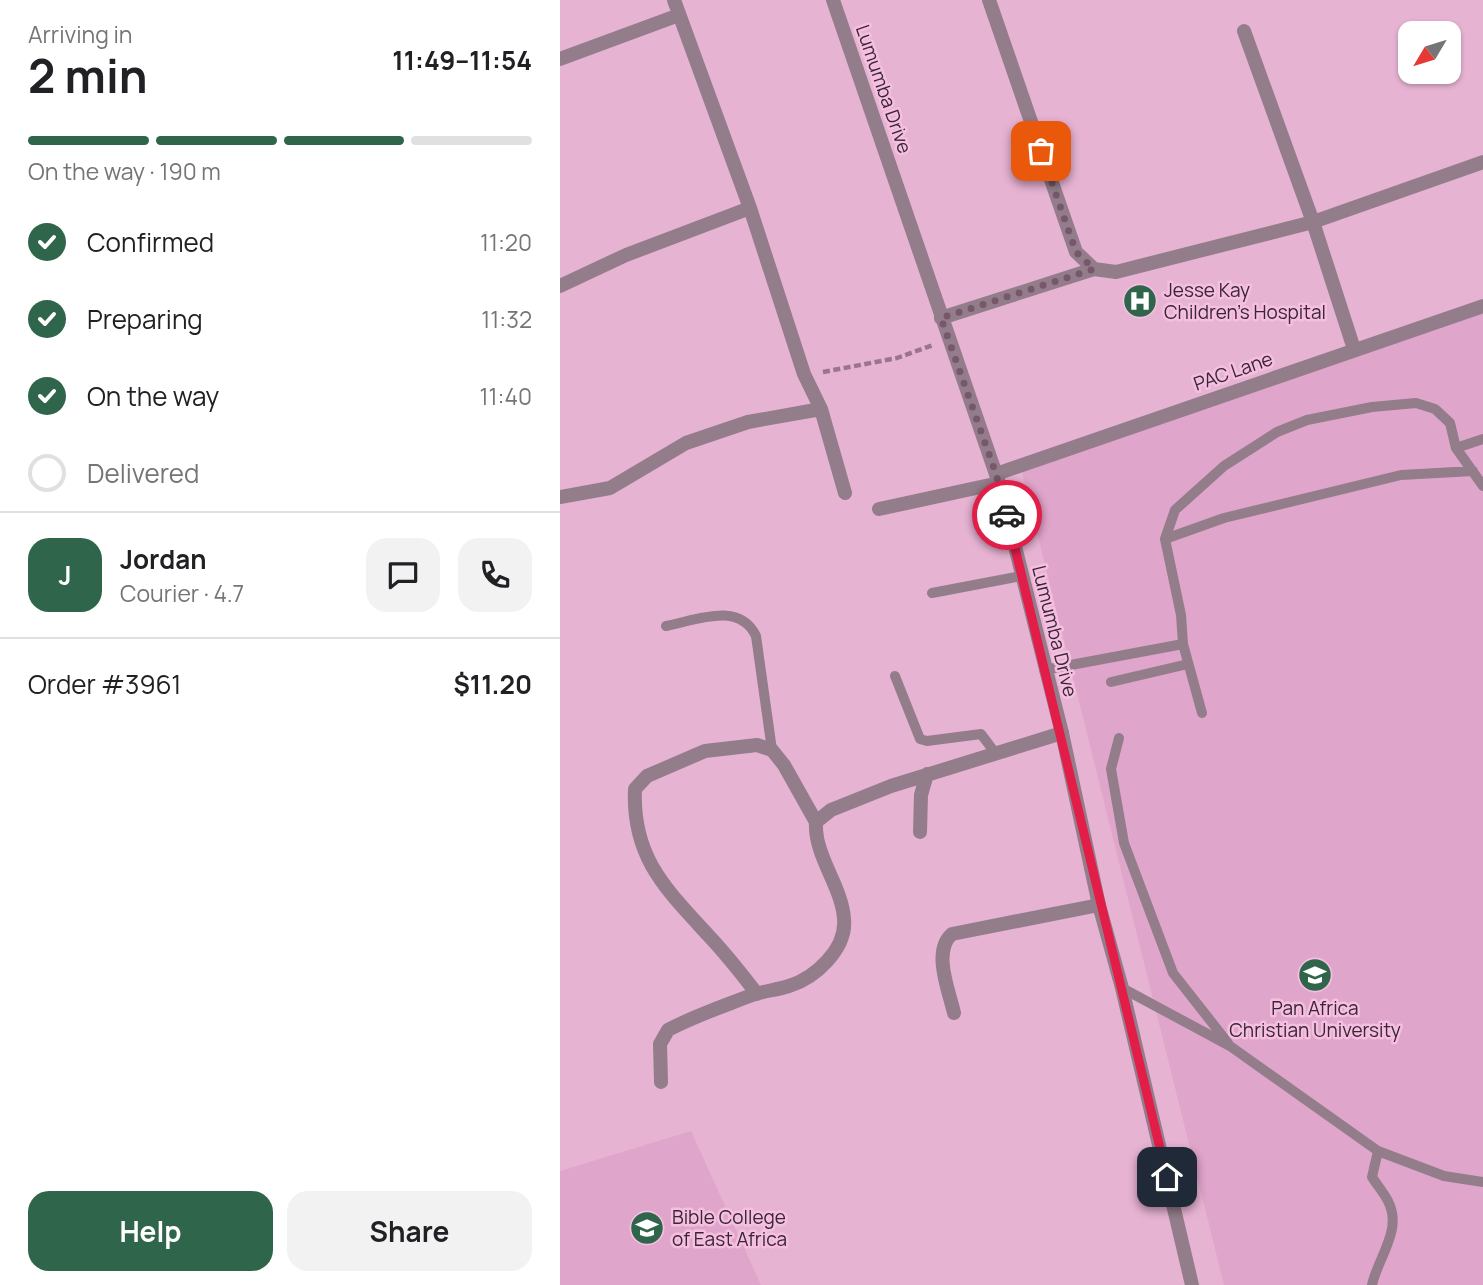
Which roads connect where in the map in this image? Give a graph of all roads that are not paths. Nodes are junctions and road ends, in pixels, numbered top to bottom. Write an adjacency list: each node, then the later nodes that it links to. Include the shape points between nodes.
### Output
1 (674, 0): 4 (street)
2 (833, 0): 13 (street, Lumumba Drive)
3 (989, 0): 10 (street, via 1076,252)
4 (679, 15): 6 (street); 8 (street)
5 (1244, 31): 9 (street)
6 (560, 59)
7 (1483, 162): 9 (street)
8 (750, 208): 11 (street, via 626,255); 15 (street, via 804,374)
9 (1313, 222): 10 (street, via 1116,272); 14 (street)
10 (1094, 269): 13 (street)
11 (560, 286)
12 (1483, 306): 14 (street, PAC Lane)
13 (941, 318): 19 (street, Lumumba Drive)
14 (1354, 349): 19 (street, PAC Lane)
15 (821, 410): 21 (street); 22 (street, via 748,422 686,443 610,488)
16 (1483, 439): 17 (lane)
17 (1457, 448): 18 (lane); 24 (lane, via 1450,423 1435,409 1416,403 1307,420 1277,432 1224,466 1175,510)
18 (1473, 471): 20 (lane); 24 (lane, via 1401,475 1237,515)
19 (998, 478): 23 (street, PAC Lane); 25 (street, Lumumba Drive)
20 (1483, 486)
21 (845, 493)
22 (560, 497)
23 (879, 509)
24 (1165, 539): 28 (lane)
25 (1021, 576): 26 (lane); 30 (street, Lumumba Drive)
26 (932, 593)
27 (666, 626): 36 (lane, via 730,614 750,624 756,636)
28 (1183, 644): 29 (lane); 30 (lane)
29 (1188, 664): 32 (lane); 33 (lane)
30 (1044, 670): 34 (street, Lumumba Drive)
31 (895, 676): 37 (lane, via 920,739 981,734)
32 (1111, 682)
33 (1202, 713)
34 (1062, 733): 37 (street); 41 (street, Lumumba Drive)
35 (1119, 738): 45 (lane, via 1111,769 1124,843 1173,972)
36 (772, 750): 39 (street, via 801,790); 43 (street, via 757,745 705,751 647,776 635,789 639,835 662,885)
37 (996, 754): 38 (street)
38 (927, 774): 39 (street, via 831,810); 40 (street)
39 (816, 821): 43 (street, via 827,869 844,912 841,938 832,955 812,974 791,986)
40 (920, 832)
41 (1099, 905): 42 (street, Lumumba Drive); 44 (street, via 951,934 941,952)
42 (1122, 988): 45 (lane); 49 (street, Lumumba Drive)
43 (757, 994): 46 (street, via 668,1030 660,1044)
44 (954, 1013)
45 (1230, 1046): 47 (lane)
46 (661, 1082)
47 (1378, 1151): 48 (lane, via 1444,1176); 50 (lane, via 1372,1177 1388,1201 1393,1219 1390,1242)
48 (1483, 1182)
49 (1192, 1285)
50 (1372, 1285)

